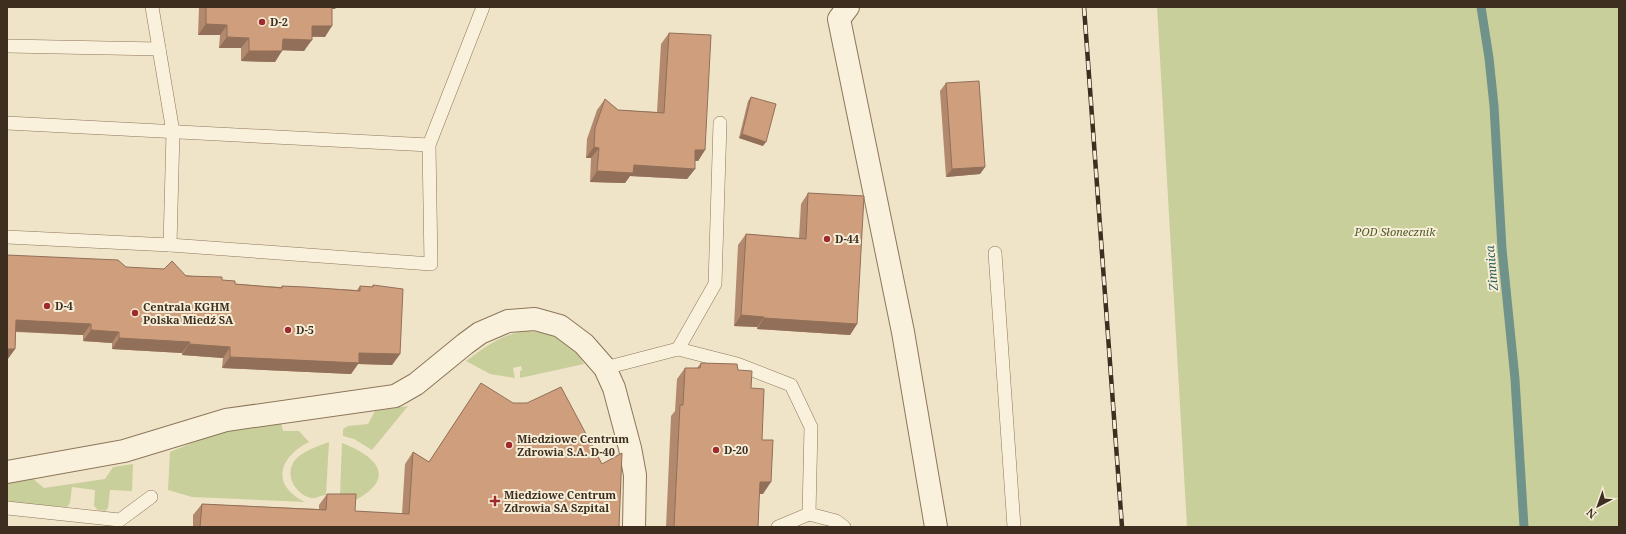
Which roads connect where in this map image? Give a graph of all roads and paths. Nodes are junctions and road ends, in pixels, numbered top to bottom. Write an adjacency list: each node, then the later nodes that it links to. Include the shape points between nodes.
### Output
1 (152, 7): 5 (lane)
2 (483, 7): 9 (lane)
3 (841, 11): 22 (street, via 903,332)
4 (7, 46): 5 (lane)
5 (159, 50): 8 (lane)
6 (720, 123): 13 (lane, via 715,284)
7 (7, 124): 8 (lane)
8 (172, 132): 9 (lane); 11 (lane)
9 (429, 145): 11 (lane, via 431,264)
10 (7, 237): 11 (lane)
11 (170, 245)
12 (995, 253): 23 (lane)
13 (678, 349): 14 (lane); 18 (lane, via 737,364 791,385 811,427)
14 (605, 368): 15 (street, via 584,344 560,326 535,319 508,321 480,333 416,384 395,396 226,420 124,451); 19 (street, via 614,388 635,475)
15 (7, 472)
16 (151, 497): 17 (lane, via 120,520)
17 (7, 508)
18 (809, 514): 20 (lane); 21 (lane, via 836,521)
19 (634, 527)
20 (778, 527)
21 (844, 527)
22 (936, 527)
23 (1014, 527)

